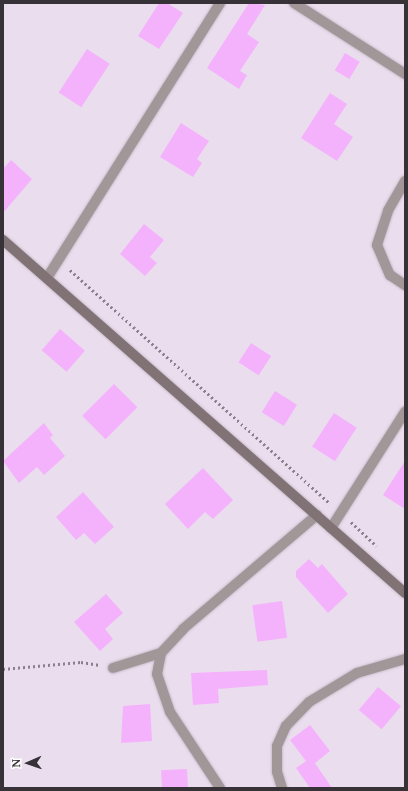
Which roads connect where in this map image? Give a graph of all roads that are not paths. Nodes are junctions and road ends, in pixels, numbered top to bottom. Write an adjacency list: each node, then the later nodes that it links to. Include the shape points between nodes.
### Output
1 (220, 3): 6 (street, via 60,260)
2 (294, 3): 3 (street)
3 (405, 74)
4 (405, 181): 7 (street, via 388,211 377,245 390,275)
5 (3, 240): 6 (street)
6 (46, 278): 9 (street)
7 (405, 285)
8 (405, 412): 10 (street)
9 (317, 516): 10 (street); 12 (street, via 183,629)
10 (331, 528): 11 (street)
11 (405, 593)
12 (161, 653): 14 (street); 15 (street, via 157,674 170,712)
13 (405, 659): 16 (street, via 357,673 309,702 290,721 277,746 277,772)
14 (113, 668)
15 (220, 788)
16 (282, 788)

